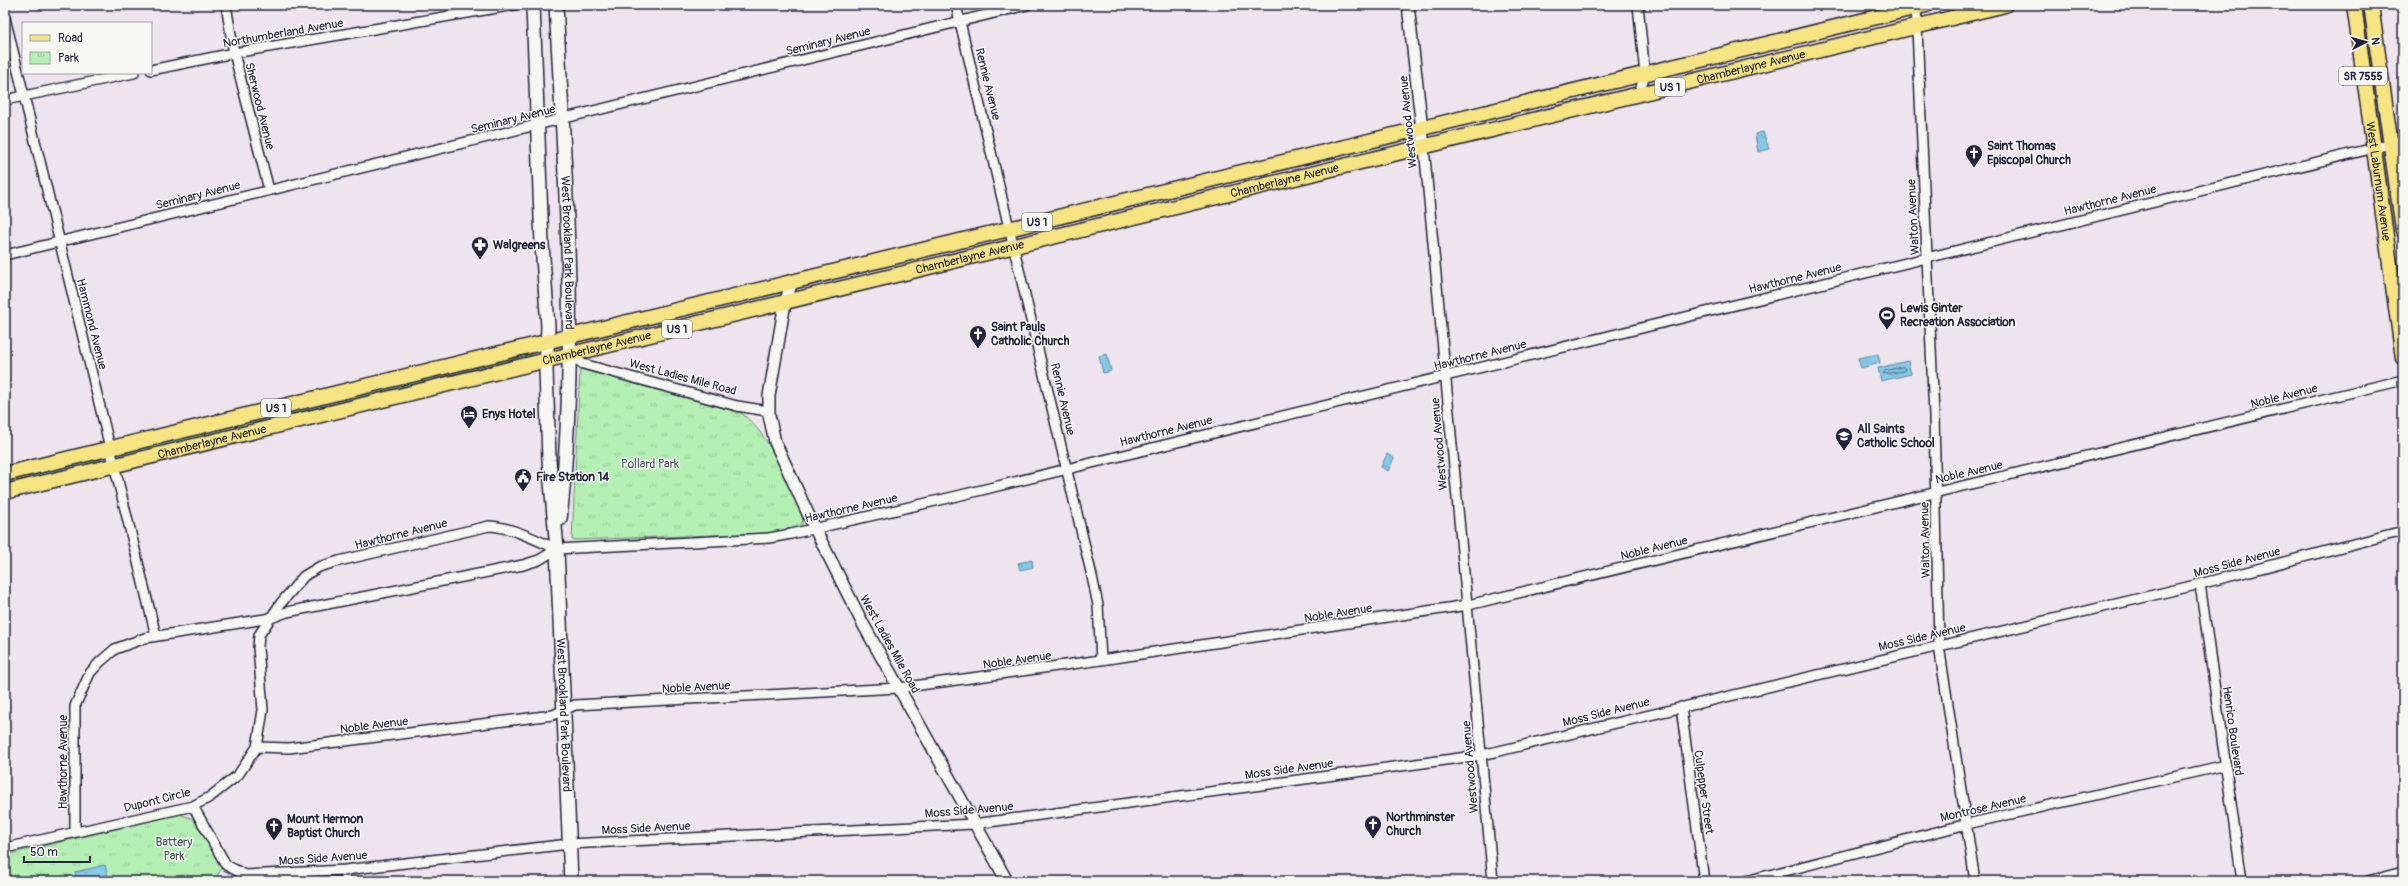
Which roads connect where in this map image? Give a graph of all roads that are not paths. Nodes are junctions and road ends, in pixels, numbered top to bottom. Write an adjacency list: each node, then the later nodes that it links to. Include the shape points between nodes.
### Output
1 (226, 5): 16 (street, Sherwood Avenue)
2 (514, 5): 16 (street, Northumberland Avenue)
3 (533, 5): 24 (main road, West Brookland Park Boulevard)
4 (556, 5): 23 (main road, West Brookland Park Boulevard)
5 (956, 5): 14 (street, Rennie Avenue)
6 (1027, 5): 14 (street, Seminary Avenue)
7 (1408, 5): 25 (street, Westwood Avenue)
8 (1638, 5): 19 (street)
9 (2005, 5): 15 (main road, Chamberlayne Avenue / US 1)
10 (2354, 5): 28 (main road, West Laburnum Avenue / SR 7555)
11 (2371, 5): 26 (main road, West Laburnum Avenue / SR 7555)
12 (1920, 6): 15 (street, Walton Avenue); 19 (main road, Chamberlayne Avenue / US 1)
13 (5, 18): 21 (street, Hammond Avenue)
14 (960, 21): 23 (street, Seminary Avenue); 30 (street, Rennie Avenue)
15 (1917, 27): 20 (main road, Chamberlayne Avenue / US 1); 35 (street, Walton Avenue)
16 (234, 53): 17 (street, Northumberland Avenue); 29 (street, Sherwood Avenue)
17 (152, 70)
18 (129, 74): 21 (street)
19 (1645, 74): 20 (street); 25 (main road, Chamberlayne Avenue / US 1)
20 (1639, 94): 27 (main road, Chamberlayne Avenue / US 1)
21 (23, 95): 22 (street); 32 (street, Hammond Avenue)
22 (5, 100)
23 (562, 119): 24 (street, Seminary Avenue); 38 (main road, West Brookland Park Boulevard)
24 (537, 126): 29 (street, Seminary Avenue); 39 (main road, West Brookland Park Boulevard)
25 (1422, 128): 27 (street, Westwood Avenue); 30 (main road, Chamberlayne Avenue / US 1)
26 (2397, 142): 28 (street, Hawthorne Avenue); 31 (main road, West Laburnum Avenue / SR 7555)
27 (1424, 147): 33 (main road, Chamberlayne Avenue / US 1); 43 (street, Westwood Avenue)
28 (2373, 148): 35 (street, Hawthorne Avenue); 41 (main road, West Laburnum Avenue / SR 7555)
29 (269, 190): 32 (street, Seminary Avenue)
30 (1010, 228): 33 (street, Rennie Avenue); 36 (main road, Chamberlayne Avenue / US 1)
31 (2403, 230)
32 (60, 241): 34 (street, Seminary Avenue); 46 (street, Hammond Avenue)
33 (1016, 246): 37 (main road, Chamberlayne Avenue / US 1); 48 (street, Rennie Avenue)
34 (5, 255)
35 (1927, 258): 43 (street, Hawthorne Avenue); 51 (street, Walton Avenue)
36 (792, 282): 37 (street, West Ladies Mile Road); 38 (main road, Chamberlayne Avenue / US 1)
37 (785, 303): 40 (main road, Chamberlayne Avenue / US 1); 45 (street, West Ladies Mile Road)
38 (570, 336): 39 (main road, Chamberlayne Avenue / US 1); 40 (main road, West Brookland Park Boulevard)
39 (547, 342): 42 (main road, West Brookland Park Boulevard); 46 (main road, Chamberlayne Avenue / US 1)
40 (570, 355): 42 (main road, Chamberlayne Avenue / US 1); 45 (street, West Ladies Mile Road, via 583,364 737,406); 54 (main road, West Brookland Park Boulevard, via 566,462)
41 (2403, 358)
42 (547, 361): 47 (main road, Chamberlayne Avenue / US 1); 54 (main road, West Brookland Park Boulevard, via 549,460)
43 (1445, 375): 48 (street, Hawthorne Avenue); 56 (street, Westwood Avenue)
44 (2403, 380): 51 (street, Noble Avenue)
45 (768, 411): 52 (street, West Ladies Mile Road, via 778,449)
46 (110, 448): 47 (street, Hammond Avenue); 49 (main road, Chamberlayne Avenue / US 1)
47 (114, 466): 50 (main road, Chamberlayne Avenue / US 1); 58 (street, Hammond Avenue)
48 (1067, 468): 52 (street, Hawthorne Avenue); 60 (street, Rennie Avenue, via 1095,589 1101,631)
49 (5, 474)
50 (5, 492)
51 (1936, 492): 56 (street, Noble Avenue); 59 (street, Walton Avenue)
52 (815, 529): 54 (street, Hawthorne Avenue, via 769,538); 61 (street, West Ladies Mile Road)
53 (2403, 531): 55 (street, Moss Side Avenue)
54 (557, 549): 57 (street, Hawthorne Avenue, via 539,560 523,565 287,612); 57 (street, Hawthorne Avenue, via 530,537 489,526 404,545 312,570 293,588); 63 (main road, West Brookland Park Boulevard)
55 (2200, 584): 59 (street, Moss Side Avenue); 66 (street, Henrico Boulevard)
56 (1468, 605): 60 (street, Noble Avenue); 65 (street, Westwood Avenue)
57 (271, 618): 58 (street, Hawthorne Avenue); 64 (street, Dupont Circle, via 258,640 263,710)
58 (156, 636): 70 (street, Hawthorne Avenue, via 133,641 115,650 90,673 80,691 73,721)
59 (1939, 646): 62 (street, Moss Side Avenue); 69 (street, Walton Avenue)
60 (1101, 660): 61 (street, Noble Avenue)
61 (899, 688): 63 (street, Noble Avenue, via 575,705); 68 (street, West Ladies Mile Road)
62 (1681, 706): 65 (street, Moss Side Avenue); 79 (street, Culpepper Street)
63 (564, 710): 64 (street, Noble Avenue, via 553,715 289,748); 71 (main road, West Brookland Park Boulevard)
64 (257, 747): 67 (street, Dupont Circle, via 250,760 225,787)
65 (1482, 755): 68 (street, Moss Side Avenue); 78 (street, Westwood Avenue)
66 (2226, 765): 69 (street, Montrose Avenue); 82 (street, Henrico Boulevard)
67 (193, 806): 70 (street, Dupont Circle); 73 (street, Moss Side Avenue, via 226,865 238,873 245,875)
68 (974, 824): 71 (street, Moss Side Avenue); 77 (street, West Ladies Mile Road)
69 (1967, 824): 80 (street, Montrose Avenue); 81 (street, Walton Avenue)
70 (75, 832): 72 (street)
71 (569, 844): 73 (street, Moss Side Avenue); 76 (main road, West Brookland Park Boulevard)
72 (5, 848)
73 (345, 870): 75 (street)
74 (2403, 872): 83 (street)
75 (345, 881)
76 (571, 881)
77 (1007, 881)
78 (1493, 881)
79 (1704, 881)
80 (1746, 881)
81 (1974, 881)
82 (2242, 881)
83 (2368, 881)

